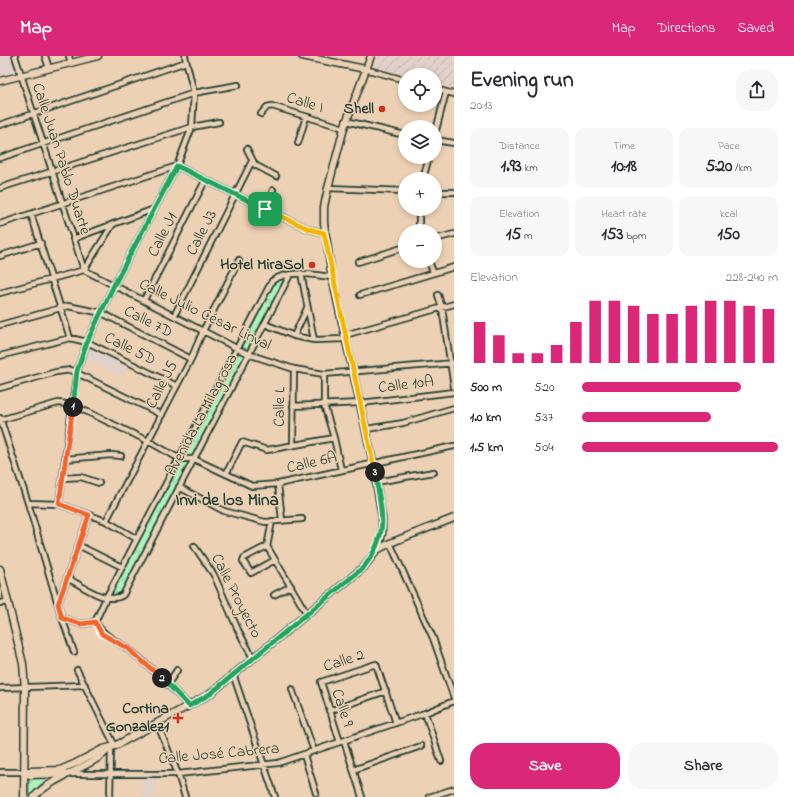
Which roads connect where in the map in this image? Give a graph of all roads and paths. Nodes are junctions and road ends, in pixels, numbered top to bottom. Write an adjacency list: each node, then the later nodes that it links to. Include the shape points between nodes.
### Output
1 (15, 56): 12 (street, Calle Juan Pablo Duarte)
2 (45, 56): 10 (street)
3 (69, 56): 9 (street)
4 (98, 56): 9 (main road)
5 (185, 56): 8 (street)
6 (302, 56): 11 (main road)
7 (371, 56): 11 (main road)
8 (186, 62): 18 (street); 20 (street)
9 (71, 63): 10 (main road)
10 (49, 68): 12 (main road)
11 (365, 69): 13 (street); 24 (main road)
12 (21, 76): 14 (main road); 20 (street, Calle Juan Pablo Duarte)
13 (398, 78)
14 (0, 81)
15 (238, 85): 18 (street)
16 (442, 91): 17 (street)
17 (446, 92): 19 (street); 23 (street)
18 (194, 93): 27 (street); 33 (street)
19 (454, 94)
20 (34, 114): 26 (street); 33 (street, Calle Juan Pablo Duarte)
21 (261, 114): 22 (street, Calle I, via 267,107 272,106)
22 (306, 117): 28 (street, Calle I); 31 (street)
23 (439, 120)
24 (346, 121): 28 (main road); 29 (street)
25 (219, 122): 27 (street)
26 (0, 125)
27 (192, 127): 37 (street); 38 (street)
28 (344, 128): 42 (main road)
29 (398, 133)
30 (442, 141): 32 (street)
31 (298, 143)
32 (454, 143)
33 (43, 144): 35 (street); 38 (street, Calle Juan Pablo Duarte)
34 (246, 149): 36 (street)
35 (0, 158)
36 (252, 161): 39 (street); 47 (street, Calle J3)
37 (177, 166): 40 (street); 48 (street); 49 (street)
38 (53, 171): 41 (street); 48 (street, Calle Juan Pablo Duarte)
39 (276, 176)
40 (205, 181): 47 (street); 75 (street, Calle J1)
41 (0, 188)
42 (328, 188): 44 (street); 54 (main road, via 324,207)
43 (273, 190): 50 (street)
44 (398, 191)
45 (442, 192): 46 (street)
46 (454, 192)
47 (235, 195): 50 (street); 81 (street, Calle J3)
48 (62, 203): 51 (street); 57 (street, Calle Juan Pablo Duarte)
49 (154, 208): 53 (street); 71 (street)
50 (265, 209): 54 (street)
51 (31, 214): 52 (street); 58 (street)
52 (0, 224)
53 (113, 224): 57 (street); 65 (street)
54 (324, 233): 69 (main road)
55 (454, 234): 56 (street)
56 (442, 237)
57 (73, 239): 65 (street, Calle Juan Pablo Duarte)
58 (41, 243): 60 (street); 70 (street)
59 (398, 249): 62 (street)
60 (0, 256)
61 (239, 260): 84 (street, Calle J5)
62 (358, 262)
63 (454, 267): 66 (street)
64 (432, 268): 66 (street)
65 (84, 270): 70 (street); 71 (street, Calle Julio César Linval)
66 (433, 272): 73 (street)
67 (301, 273): 68 (street, Avenida La Milagrosa); 69 (street, Avenida La Milagrosa); 78 (street)
68 (290, 275): 82 (street, Avenida La Milagrosa); 90 (street, Avenida La Milagrosa, via 277,277 272,281)
69 (332, 277): 86 (main road)
70 (51, 279): 72 (street); 77 (street)
71 (114, 285): 75 (street, Calle Julio César Linval); 80 (street)
72 (0, 293)
73 (360, 295)
74 (438, 295): 79 (street)
75 (144, 300): 81 (street, Calle Julio César Linval)
76 (454, 304): 79 (street)
77 (60, 307): 80 (street, Calle 7D, via 68,306); 83 (street, Calle 7D); 87 (street)
78 (308, 308): 85 (street); 88 (street)
79 (442, 308): 86 (street); 94 (street)
80 (102, 313): 89 (street); 93 (street, Calle 7D)
81 (174, 316): 84 (street, Calle Julio César Linval)
82 (265, 324): 85 (street); 91 (street, Avenida La Milagrosa)
83 (0, 325)
84 (203, 331): 90 (street, Calle Julio César Linval); 93 (street, Calle J5)
85 (294, 336): 88 (street)
86 (345, 337): 88 (street); 97 (main road)
87 (70, 338): 89 (street, Calle 5D); 92 (street, Calle 5D)
88 (314, 340)
89 (87, 342): 96 (street); 99 (street, Calle 5D)
90 (237, 348): 91 (street, Calle Julio César Linval); 117 (street, Avenida La Milagrosa)
91 (248, 354): 95 (street, Calle Julio César Linval); 118 (street, Avenida La Milagrosa)
92 (0, 356)
93 (191, 359): 99 (street, Calle J5)
94 (452, 364): 97 (street, Calle Julio César Linval); 100 (street)
95 (294, 369): 98 (street, Calle Julio César Linval); 106 (street, Calle L)
96 (77, 371): 101 (street, via 60,371); 104 (street); 108 (street)
97 (353, 372): 98 (street, Calle Julio César Linval); 103 (main road)
98 (324, 374): 105 (street)
99 (177, 386): 108 (street, Calle J5)
100 (454, 387)
101 (0, 388)
102 (454, 392): 103 (street, Calle 10A)
103 (361, 403): 105 (street, Calle 10A); 110 (main road)
104 (73, 405): 109 (street, via 58,403); 112 (street); 116 (street)
105 (324, 405): 106 (street, Calle 10A); 111 (street)
106 (293, 406): 113 (street, Calle L)
107 (454, 408): 110 (street, via 403,423)
108 (162, 415): 112 (street, Calle J5)
109 (0, 419): 128 (street)
110 (367, 429): 119 (main road)
111 (334, 438): 113 (street); 120 (street)
112 (148, 441): 117 (street); 134 (street, Calle J5)
113 (293, 445): 122 (street, via 264,450 245,442 241,444)
114 (454, 446): 119 (street, Calle 6A)
115 (121, 456): 116 (street)
116 (65, 459): 123 (street)
117 (180, 459): 118 (street, Calle 6A); 136 (street, Avenida La Milagrosa)
118 (194, 459): 122 (street, Calle 6A); 127 (street, Avenida La Milagrosa)
119 (373, 463): 120 (street, Calle 6A); 124 (main road)
120 (340, 470): 126 (street, Calle 6A)
121 (434, 472): 124 (street)
122 (226, 474): 126 (street, Calle 6A, via 252,486)
123 (62, 478): 125 (street, via 82,477); 129 (street)
124 (376, 482): 141 (main road, via 382,517 382,534)
125 (99, 483)
126 (278, 484): 133 (street)
127 (179, 487): 135 (street, via 224,511 265,522); 148 (street, Avenida La Milagrosa, via 123,594 117,598)
128 (28, 502): 129 (street); 151 (street)
129 (59, 504): 130 (street)
130 (89, 515): 134 (street); 138 (street)
131 (454, 518): 137 (main road)
132 (302, 519): 133 (street)
133 (282, 520): 135 (street)
134 (106, 521): 136 (street)
135 (272, 521): 140 (street)
136 (137, 538): 143 (street, Avenida La Milagrosa)
137 (390, 543): 141 (main road); 167 (street, via 433,638)
138 (80, 546): 143 (street); 145 (street)
139 (194, 546): 156 (street, Calle Proyecto, via 214,575)
140 (267, 547): 142 (street); 142 (street, via 244,558 249,572)
141 (377, 550): 152 (main road, via 364,567)
142 (275, 560): 146 (street)
143 (122, 568): 148 (street, Avenida La Milagrosa)
144 (0, 569): 149 (main road)
145 (68, 578): 148 (street); 151 (street)
146 (291, 586): 147 (street); 152 (street)
147 (274, 595)
148 (106, 598): 154 (street, Avenida La Milagrosa)
149 (8, 602): 150 (street); 164 (main road)
150 (0, 603)
151 (58, 604): 153 (street)
152 (307, 614): 156 (main road)
153 (62, 618): 154 (street, via 81,624); 155 (street)
154 (95, 622): 161 (street, via 102,634 127,648)
155 (74, 652)
156 (253, 658): 159 (main road)
157 (77, 670): 162 (street)
158 (177, 670): 161 (street)
159 (233, 674): 168 (main road, via 210,694); 179 (street)
160 (320, 683): 166 (street, Calle 2, via 376,664); 169 (street, Calle 9)
161 (168, 684): 168 (street)
162 (85, 685): 164 (street); 175 (street)
163 (0, 688): 164 (street)
164 (25, 689): 182 (main road)
165 (292, 689): 176 (street)
166 (386, 691): 169 (street); 172 (street)
167 (454, 700): 170 (street, Calle José Cabrera)
168 (189, 706): 171 (main road)
169 (329, 711): 173 (street, Calle 9)
170 (425, 713): 172 (street, Calle José Cabrera); 178 (street)
171 (157, 723): 175 (main road); 185 (street)
172 (396, 723): 173 (street, Calle José Cabrera)
173 (342, 742): 176 (street, Calle José Cabrera); 180 (street, Calle 9)
174 (421, 746): 180 (street)
175 (111, 747): 182 (main road, via 60,770); 183 (main road, via 98,758); 184 (street)
176 (314, 751): 177 (street, Calle José Cabrera)
177 (304, 755): 179 (street, Calle José Cabrera); 187 (street)
178 (441, 761)
179 (264, 766): 185 (street, Calle José Cabrera); 192 (street)
180 (353, 770): 193 (street, Calle 9)
181 (0, 772): 182 (street, Calle José Cabrera)
182 (24, 772): 183 (main road, Calle José Cabrera, via 30,775); 188 (main road)
183 (67, 774): 184 (street, Calle José Cabrera); 189 (main road, via 48,784)
184 (111, 774): 185 (street, Calle José Cabrera); 190 (street)
185 (178, 774): 191 (street)
186 (454, 789): 194 (street)
187 (316, 793)
188 (24, 797)
189 (34, 797)
190 (110, 797)
191 (185, 797)
192 (275, 797)
193 (362, 797)
194 (429, 797)

